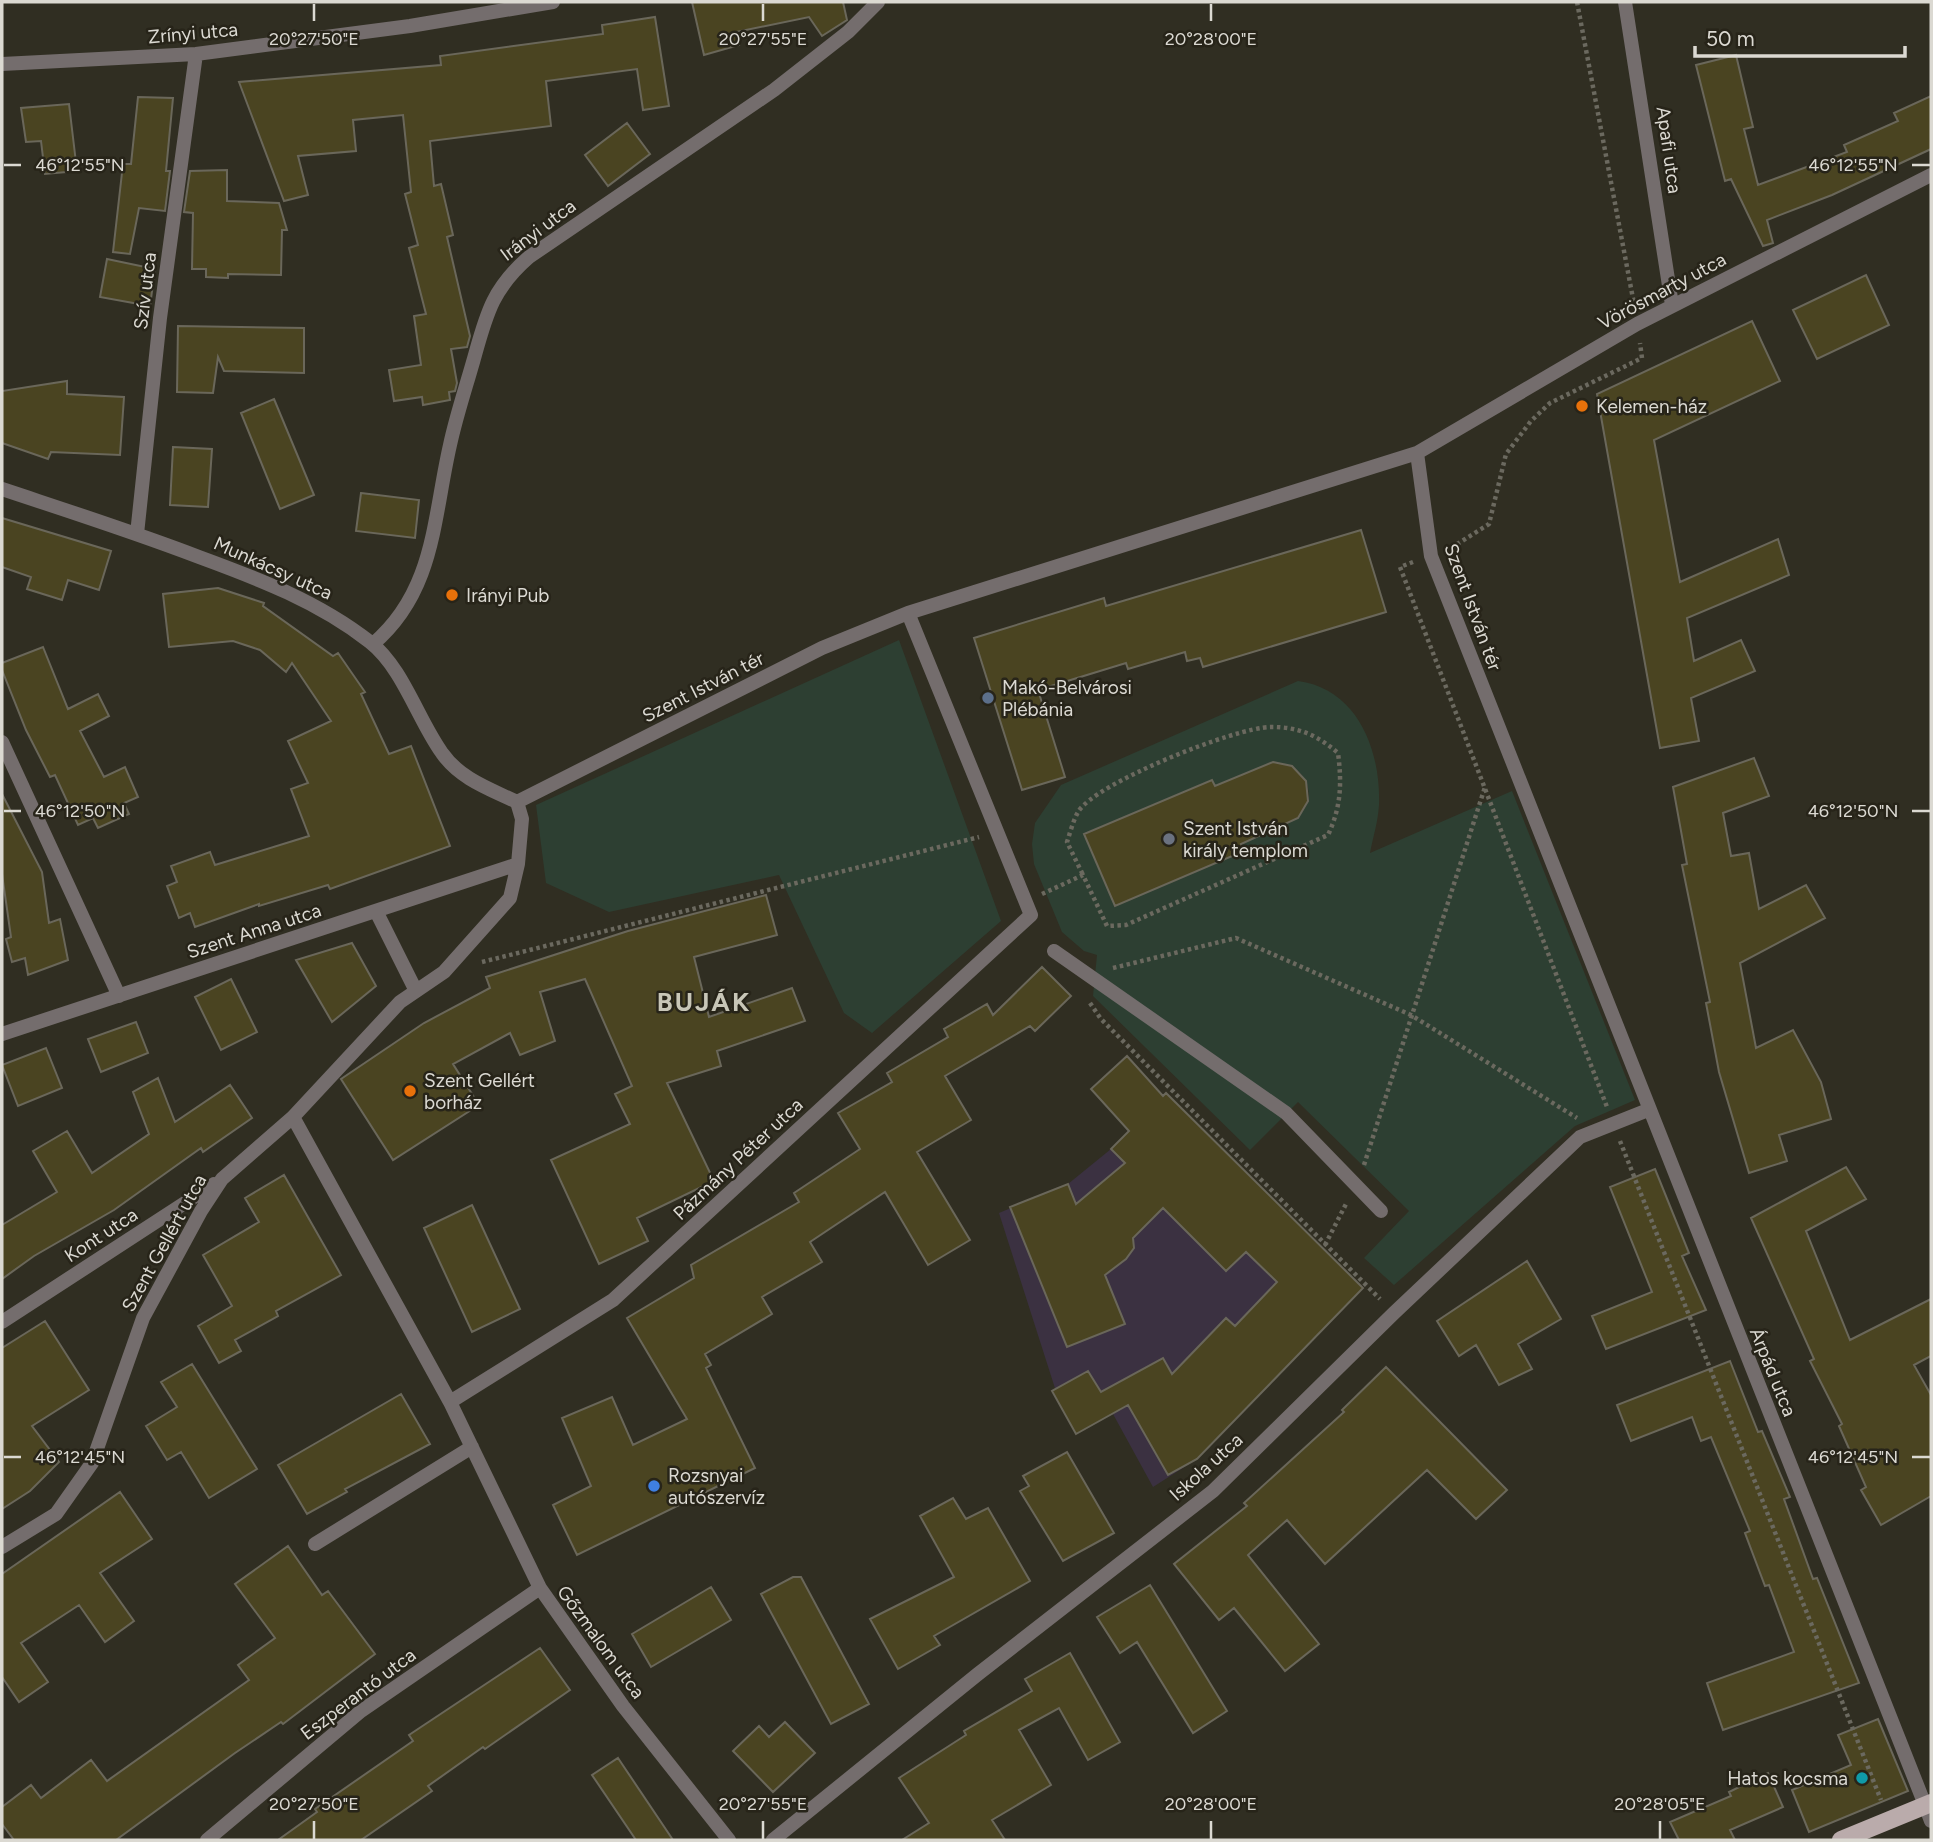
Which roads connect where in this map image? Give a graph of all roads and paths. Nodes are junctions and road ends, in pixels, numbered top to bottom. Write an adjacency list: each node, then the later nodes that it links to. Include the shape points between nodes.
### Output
1 (553, 2): 5 (street, Zrínyi utca)
2 (878, 2): 15 (street, Irányi utca, via 848,32 774,90 529,257 499,287 484,318 450,444 429,555 404,612)
3 (1577, 2): 9 (path)
4 (1625, 2): 8 (street, Apafi utca)
5 (196, 54): 6 (street, Zrínyi utca); 13 (street, Szív utca, via 160,318)
6 (2, 64)
7 (1931, 175): 8 (street, Vörösmarty utca)
8 (1672, 305): 9 (street, Vörösmarty utca)
9 (1637, 324): 10 (path, via 1642,358); 11 (street, Vörösmarty utca)
10 (1550, 403)
11 (1417, 453): 14 (street, Szent István tér); 32 (street, Szent István tér, via 1430,556)
12 (2, 489): 13 (street, Munkácsy utca)
13 (137, 534): 15 (street, Munkácsy utca, via 265,581 326,611)
14 (908, 613): 18 (street, Szent István tér, via 822,648); 19 (street)
15 (373, 644): 18 (street, Munkácsy utca, via 443,754 467,778)
16 (2, 742): 28 (street)
17 (1486, 786): 30 (path)
18 (517, 802): 20 (street, via 522,819)
19 (997, 832): 22 (street); 26 (path)
20 (518, 864): 23 (street, Szent Anna utca); 26 (street, Szent Gellért utca, via 510,898)
21 (1083, 875): 21 (path, via 1107,926 1126,925 1328,835 1342,787 1338,754 1302,729 1268,727 1223,737 1108,786 1078,811 1067,842); 22 (path)
22 (1024, 900): 41 (street, Pázmány Péter utca, via 1031,915 613,1300)
23 (376, 911): 27 (street); 28 (street, Szent Anna utca)
24 (1054, 951): 36 (street, via 1286,1113)
25 (1108, 969): 30 (path, via 1236,938)
26 (444, 972): 27 (street, Szent Gellért utca)
27 (416, 991): 33 (street, Szent Gellért utca, via 400,1002)
28 (118, 996): 31 (street, Szent Anna utca)
29 (1085, 996): 38 (path, via 1101,1018)
30 (1410, 1015): 34 (path); 36 (path)
31 (2, 1034)
32 (1648, 1110): 34 (street, Iskola utca); 46 (street, Árpád utca)
33 (293, 1117): 35 (street, Szent Gellért utca); 41 (street, Gőzmalom utca)
34 (1595, 1129): 39 (street, Iskola utca, via 1580,1137)
35 (222, 1180): 40 (street, Kont utca); 44 (street, Szent Gellért utca, via 143,1318 92,1463 56,1514)
36 (1356, 1184): 37 (street); 38 (path)
37 (1381, 1211)
38 (1325, 1245): 39 (path)
39 (1394, 1313): 49 (street, Iskola utca, via 1213,1491)
40 (2, 1322)
41 (450, 1402): 42 (street, Gőzmalom utca)
42 (472, 1447): 43 (street); 45 (street, Gőzmalom utca)
43 (315, 1544)
44 (2, 1547)
45 (540, 1588): 47 (street, Eszperantó utca, via 361,1710); 48 (street, Gőzmalom utca, via 623,1706)
46 (1929, 1810): 50 (main road)
47 (207, 1840)
48 (729, 1840)
49 (774, 1840)
50 (1841, 1840)

